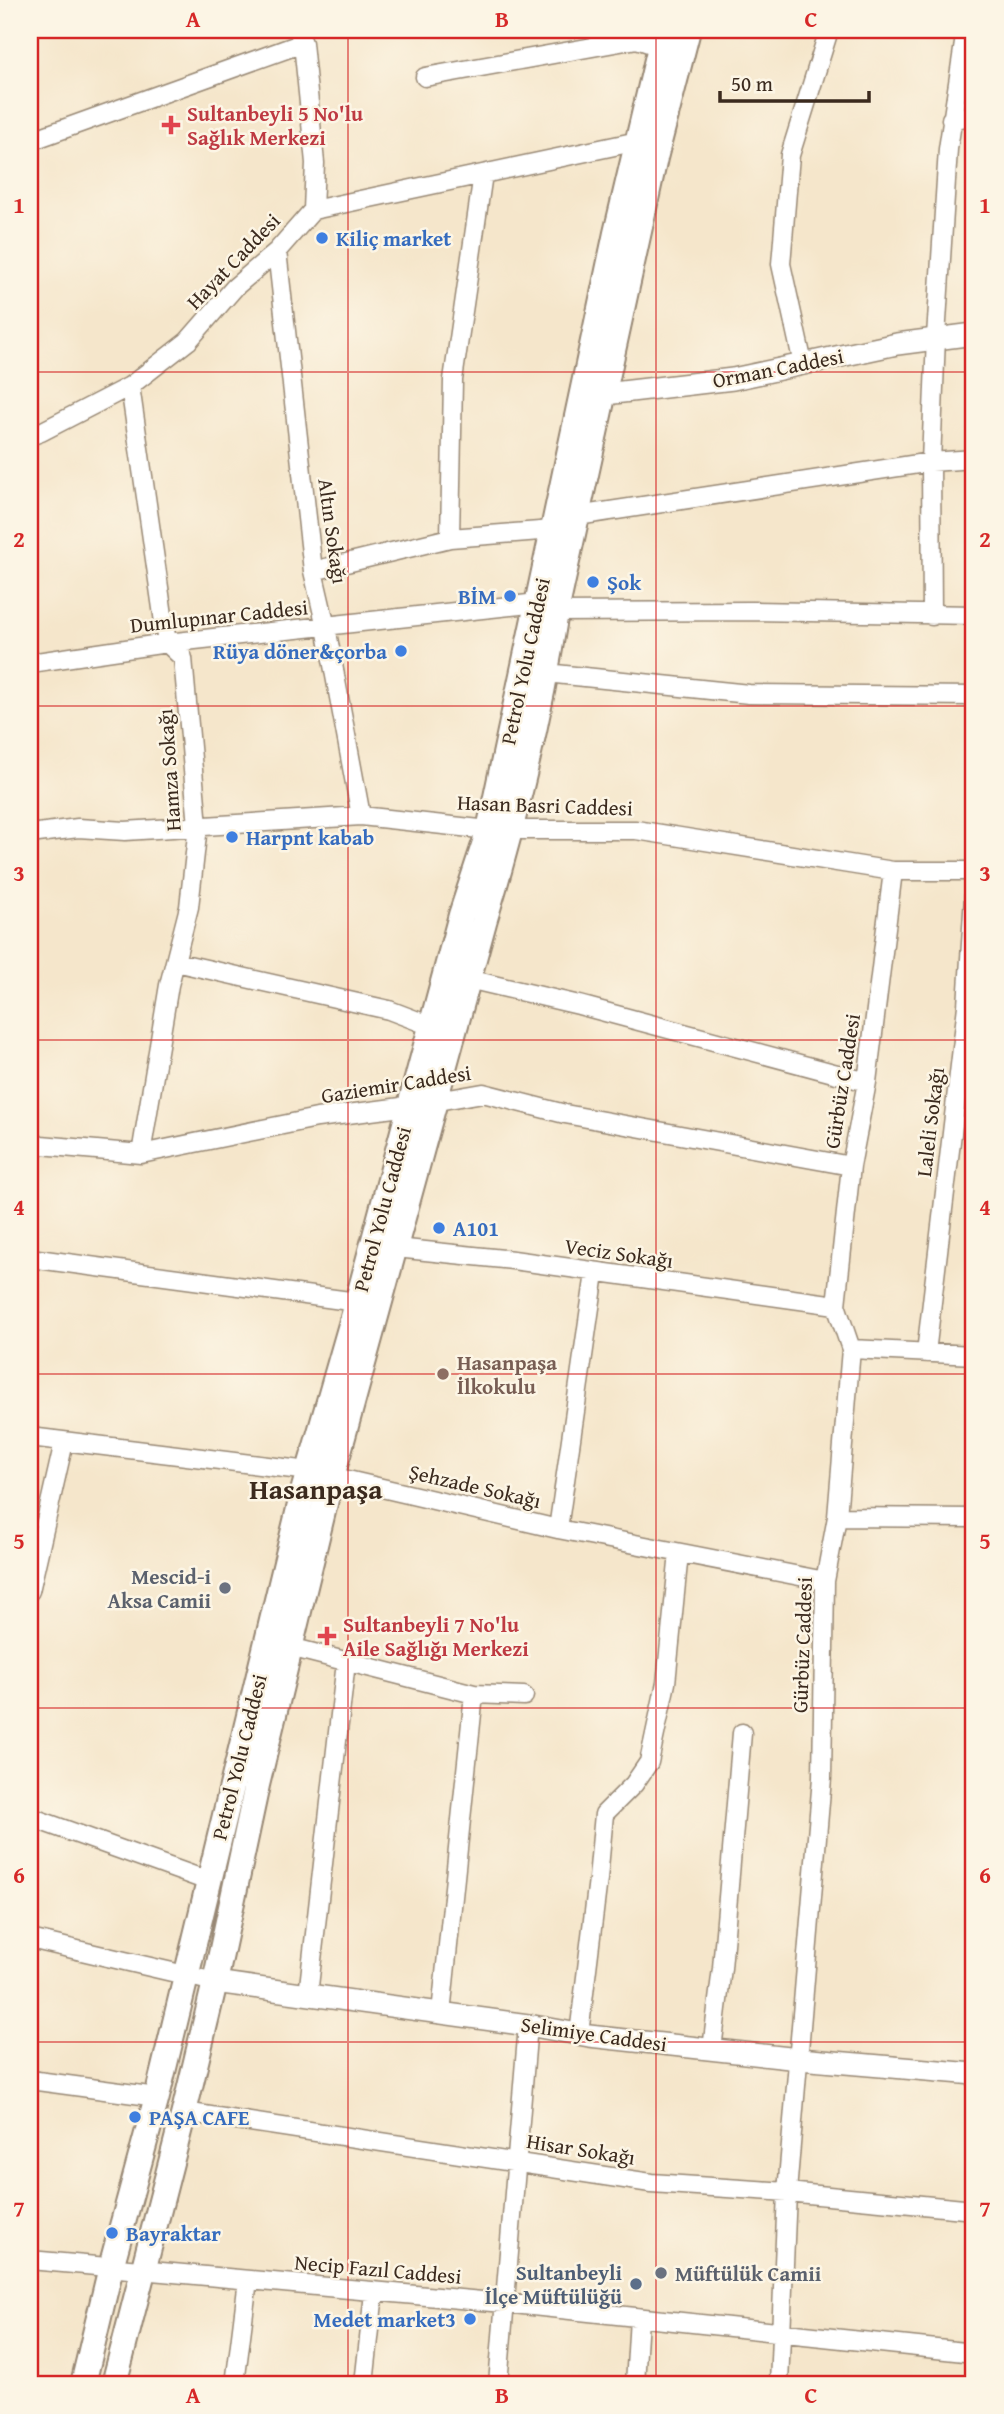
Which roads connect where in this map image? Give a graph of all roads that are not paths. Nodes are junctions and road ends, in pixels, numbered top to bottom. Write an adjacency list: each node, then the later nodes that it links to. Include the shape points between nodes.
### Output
1 (688, 30): 18 (main road, Petrol Yolu Caddesi, via 655,158)
2 (829, 30): 16 (street, via 790,155 781,264)
3 (966, 30): 8 (street)
4 (300, 36): 9 (street); 12 (street, via 315,163)
5 (662, 38): 6 (street); 10 (main road, Petrol Yolu Caddesi)
6 (425, 78)
7 (974, 116): 8 (street)
8 (951, 120): 15 (street)
9 (30, 141)
10 (638, 141): 11 (street); 19 (main road, Petrol Yolu Caddesi)
11 (482, 174): 12 (street); 25 (street, via 453,380)
12 (313, 210): 13 (street, Hayat Caddesi)
13 (277, 251): 17 (street, Hayat Caddesi, via 235,287 188,341); 26 (street, Altın Sokağı)
14 (974, 334): 15 (street, Orman Caddesi)
15 (936, 337): 16 (street, Orman Caddesi); 22 (street)
16 (803, 364): 18 (street, Orman Caddesi, via 733,379)
17 (130, 386): 20 (street, Hayat Caddesi); 31 (street, Hamza Sokağı)
18 (605, 394): 19 (street, Orman Caddesi); 23 (main road, Petrol Yolu Caddesi)
19 (580, 398): 24 (main road, Petrol Yolu Caddesi)
20 (30, 436)
21 (974, 459): 22 (street)
22 (931, 462): 23 (street); 29 (street)
23 (577, 516): 27 (main road, Petrol Yolu Caddesi)
24 (553, 530): 25 (street); 27 (main road, Petrol Yolu Caddesi)
25 (450, 538): 26 (street)
26 (313, 571): 30 (street, Altın Sokağı)
27 (543, 613): 29 (street, Dumlupınar Caddesi, via 752,611); 30 (street, Dumlupınar Caddesi); 33 (main road, Petrol Yolu Caddesi); 37 (main road, Petrol Yolu Caddesi)
28 (974, 615): 29 (street, Dumlupınar Caddesi)
29 (932, 616)
30 (326, 627): 31 (street, Dumlupınar Caddesi); 35 (street, Altın Sokağı)
31 (167, 643): 32 (street, Dumlupınar Caddesi); 36 (street, Hamza Sokağı, via 183,658)
32 (30, 663)
33 (547, 673): 34 (street, via 749,694); 37 (main road, Petrol Yolu Caddesi)
34 (974, 696)
35 (361, 816): 36 (street, Hasan Basri Caddesi); 37 (street, Hasan Basri Caddesi)
36 (198, 826): 38 (street, Hasan Basri Caddesi, via 125,831 78,828); 42 (street, Hamza Sokağı, via 188,907)
37 (500, 830): 39 (street, Hasan Basri Caddesi, via 636,830); 43 (main road, Petrol Yolu Caddesi); 44 (main road, Petrol Yolu Caddesi, via 461,915)
38 (30, 834)
39 (892, 871): 40 (street, Hasan Basri Caddesi); 45 (street, Gürbüz Caddesi)
40 (974, 871)
41 (974, 897): 57 (street, Laleli Sokağı, via 967,1006)
42 (174, 962): 44 (street, via 389,1010); 49 (street, Hamza Sokağı)
43 (468, 979): 45 (street); 46 (main road, Petrol Yolu Caddesi)
44 (430, 1026): 47 (main road, Petrol Yolu Caddesi)
45 (867, 1082): 50 (street, Gürbüz Caddesi)
46 (435, 1100): 47 (street, Gaziemir Caddesi); 50 (street, Gaziemir Caddesi, via 483,1093 565,1114); 51 (main road, Petrol Yolu Caddesi)
47 (409, 1106): 49 (street, Gaziemir Caddesi, via 317,1118); 54 (main road, Petrol Yolu Caddesi)
48 (30, 1141): 49 (street, Gaziemir Caddesi)
49 (141, 1154)
50 (851, 1166): 55 (street, Gürbüz Caddesi)
51 (396, 1248): 53 (street, Veciz Sokağı); 61 (main road, Petrol Yolu Caddesi)
52 (30, 1258): 54 (street)
53 (595, 1273): 55 (street, Veciz Sokağı); 64 (street)
54 (357, 1302): 61 (main road, Petrol Yolu Caddesi)
55 (836, 1305): 56 (street, Gürbüz Caddesi)
56 (851, 1349): 57 (street); 62 (street, Gürbüz Caddesi)
57 (926, 1353): 58 (street)
58 (974, 1355)
59 (30, 1437): 60 (street, Şehzade Sokağı)
60 (64, 1442): 61 (street, Şehzade Sokağı); 67 (street)
61 (321, 1474): 64 (street, Şehzade Sokağı); 68 (main road, Petrol Yolu Caddesi); 74 (main road, Petrol Yolu Caddesi)
62 (837, 1517): 63 (street); 66 (street, Gürbüz Caddesi)
63 (974, 1518)
64 (558, 1529): 65 (street, Şehzade Sokağı)
65 (679, 1553): 66 (street, Şehzade Sokağı); 81 (street, via 666,1683 649,1762 604,1814)
66 (825, 1581): 83 (street, Gürbüz Caddesi, via 822,1778)
67 (30, 1591)
68 (290, 1647): 69 (street); 77 (main road, Petrol Yolu Caddesi)
69 (346, 1662): 70 (street); 78 (street)
70 (474, 1694): 71 (street); 79 (street)
71 (524, 1696)
72 (742, 1733): 82 (street)
73 (30, 1817): 74 (street)
74 (208, 1881): 76 (main road, Petrol Yolu Caddesi)
75 (30, 1939): 76 (street)
76 (184, 1976): 77 (street); 86 (main road, Petrol Yolu Caddesi)
77 (215, 1982): 78 (street, Selimiye Caddesi); 87 (main road, Petrol Yolu Caddesi)
78 (308, 1994): 79 (street, Selimiye Caddesi)
79 (441, 2013): 80 (street, Selimiye Caddesi)
80 (528, 2025): 81 (street, Selimiye Caddesi); 88 (street)
81 (579, 2034): 82 (street, Selimiye Caddesi)
82 (712, 2049): 83 (street, Selimiye Caddesi)
83 (799, 2059): 84 (street, Selimiye Caddesi); 89 (street, Gürbüz Caddesi)
84 (974, 2074)
85 (30, 2080): 86 (street)
86 (157, 2097): 92 (main road, Petrol Yolu Caddesi)
87 (184, 2112): 88 (street, Hisar Sokağı); 93 (main road, Petrol Yolu Caddesi)
88 (516, 2161): 89 (street, Hisar Sokağı, via 651,2183); 96 (street)
89 (788, 2192): 90 (street, Hisar Sokağı); 98 (street, Gürbüz Caddesi)
90 (974, 2210)
91 (30, 2260): 92 (street, Necip Fazıl Caddesi)
92 (111, 2267): 93 (street, Necip Fazıl Caddesi); 100 (main road, Petrol Yolu Caddesi)
93 (142, 2270): 94 (street, Necip Fazıl Caddesi); 101 (main road, Petrol Yolu Caddesi)
94 (248, 2280): 95 (street, Necip Fazıl Caddesi); 102 (street)
95 (373, 2292): 96 (street, Necip Fazıl Caddesi); 103 (street)
96 (504, 2303): 97 (street, Necip Fazıl Caddesi); 104 (street)
97 (639, 2318): 98 (street, Necip Fazıl Caddesi); 105 (street)
98 (782, 2333): 99 (street, Necip Fazıl Caddesi); 106 (street, Gürbüz Caddesi)
99 (974, 2353)
100 (83, 2384)
101 (114, 2384)
102 (235, 2384)
103 (364, 2384)
104 (498, 2384)
105 (635, 2384)
106 (779, 2384)

